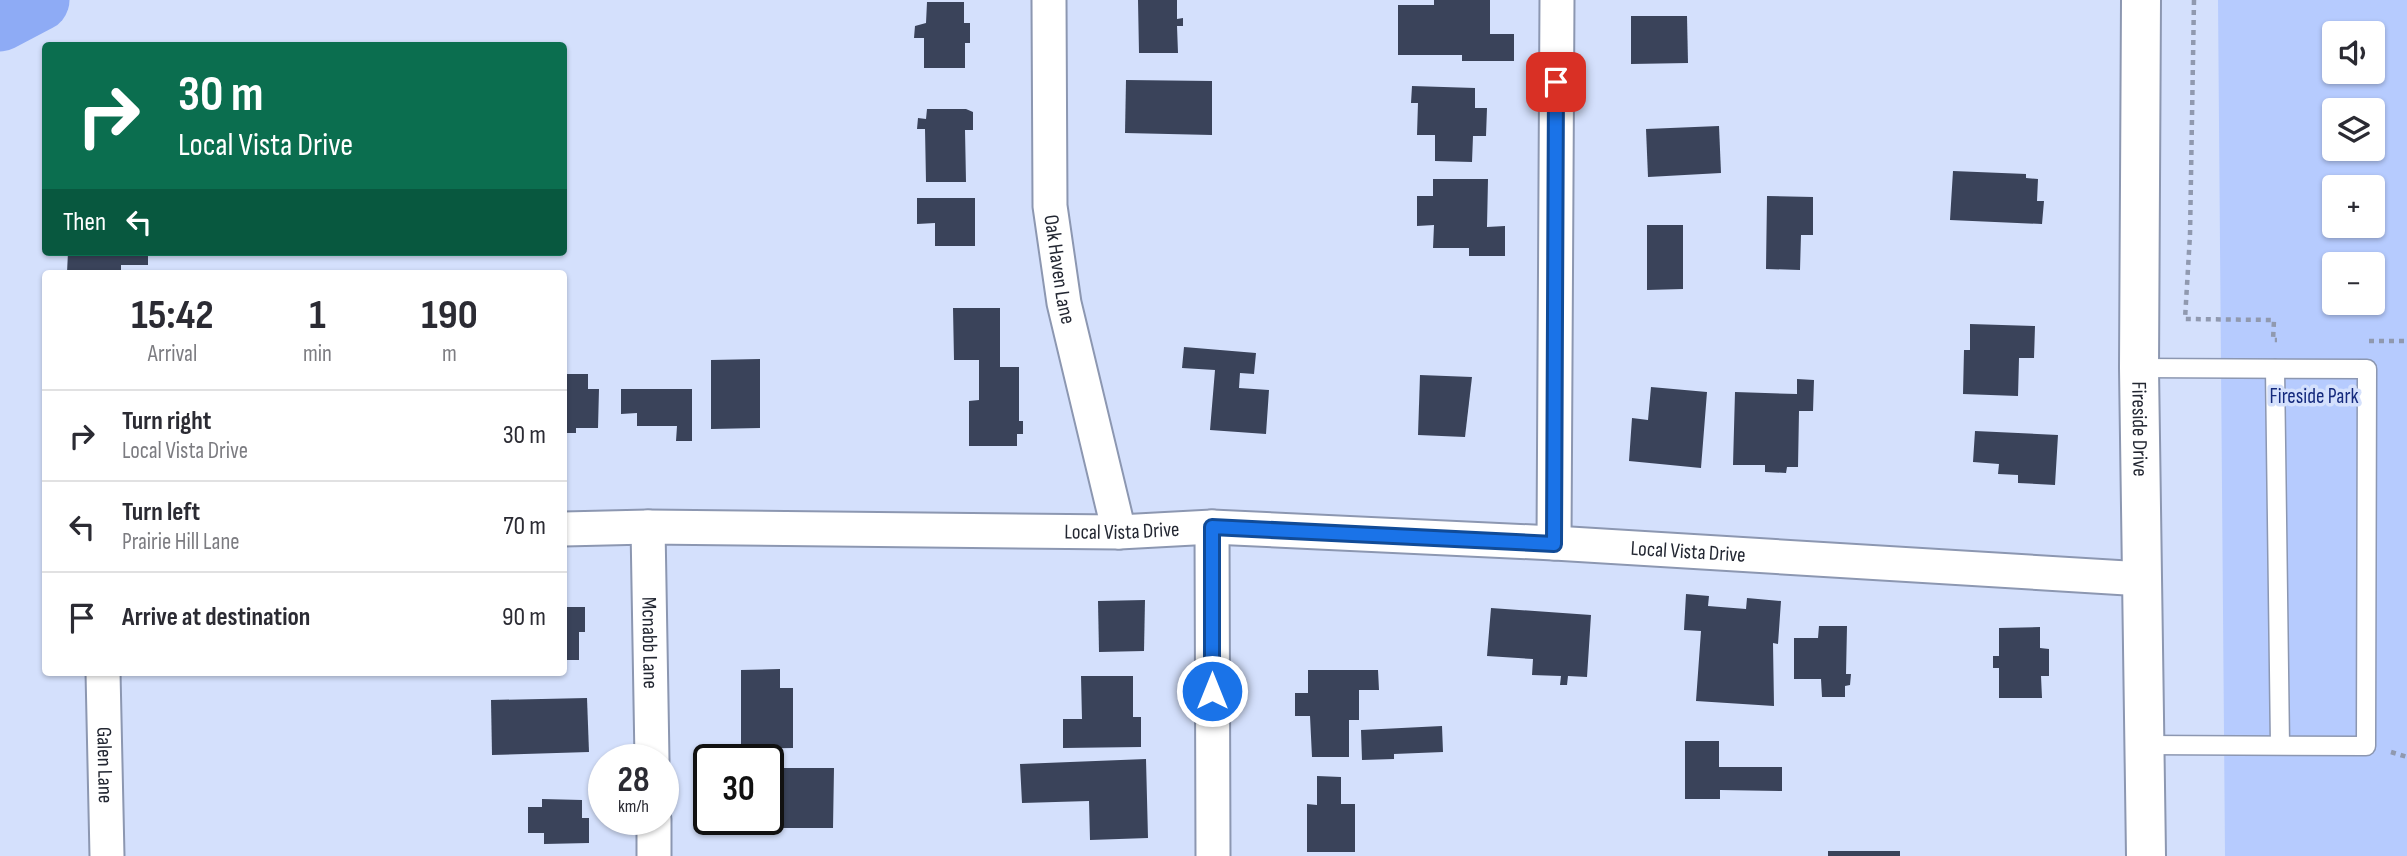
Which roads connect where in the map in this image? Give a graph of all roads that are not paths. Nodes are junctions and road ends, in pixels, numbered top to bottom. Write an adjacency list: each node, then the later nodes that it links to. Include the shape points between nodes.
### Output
1 (1049, 0): 9 (street, Oak Haven Lane, via 1050,206 1064,303)
2 (1557, 0): 10 (street)
3 (2141, 0): 4 (street, Fireside Drive)
4 (2139, 369): 5 (lane); 11 (street, Fireside Drive)
5 (2275, 369): 15 (lane); 15 (lane, via 2367,369 2366,746)
6 (648, 527): 8 (street, Local Vista Drive); 9 (street, Local Vista Drive); 13 (street, Mcnabb Lane)
7 (1212, 527): 9 (street, Local Vista Drive); 10 (street, Local Vista Drive); 19 (street)
8 (567, 529)
9 (1119, 531)
10 (1554, 544): 11 (street, Local Vista Drive)
11 (2143, 579): 14 (street, Fireside Drive)
12 (103, 676): 17 (street, Galen Lane)
13 (652, 744)
14 (2145, 745): 15 (lane); 20 (street, Fireside Drive)
15 (2280, 746)
16 (654, 835): 18 (street)
17 (107, 856)
18 (654, 856)
19 (1213, 856)
20 (2146, 856)

